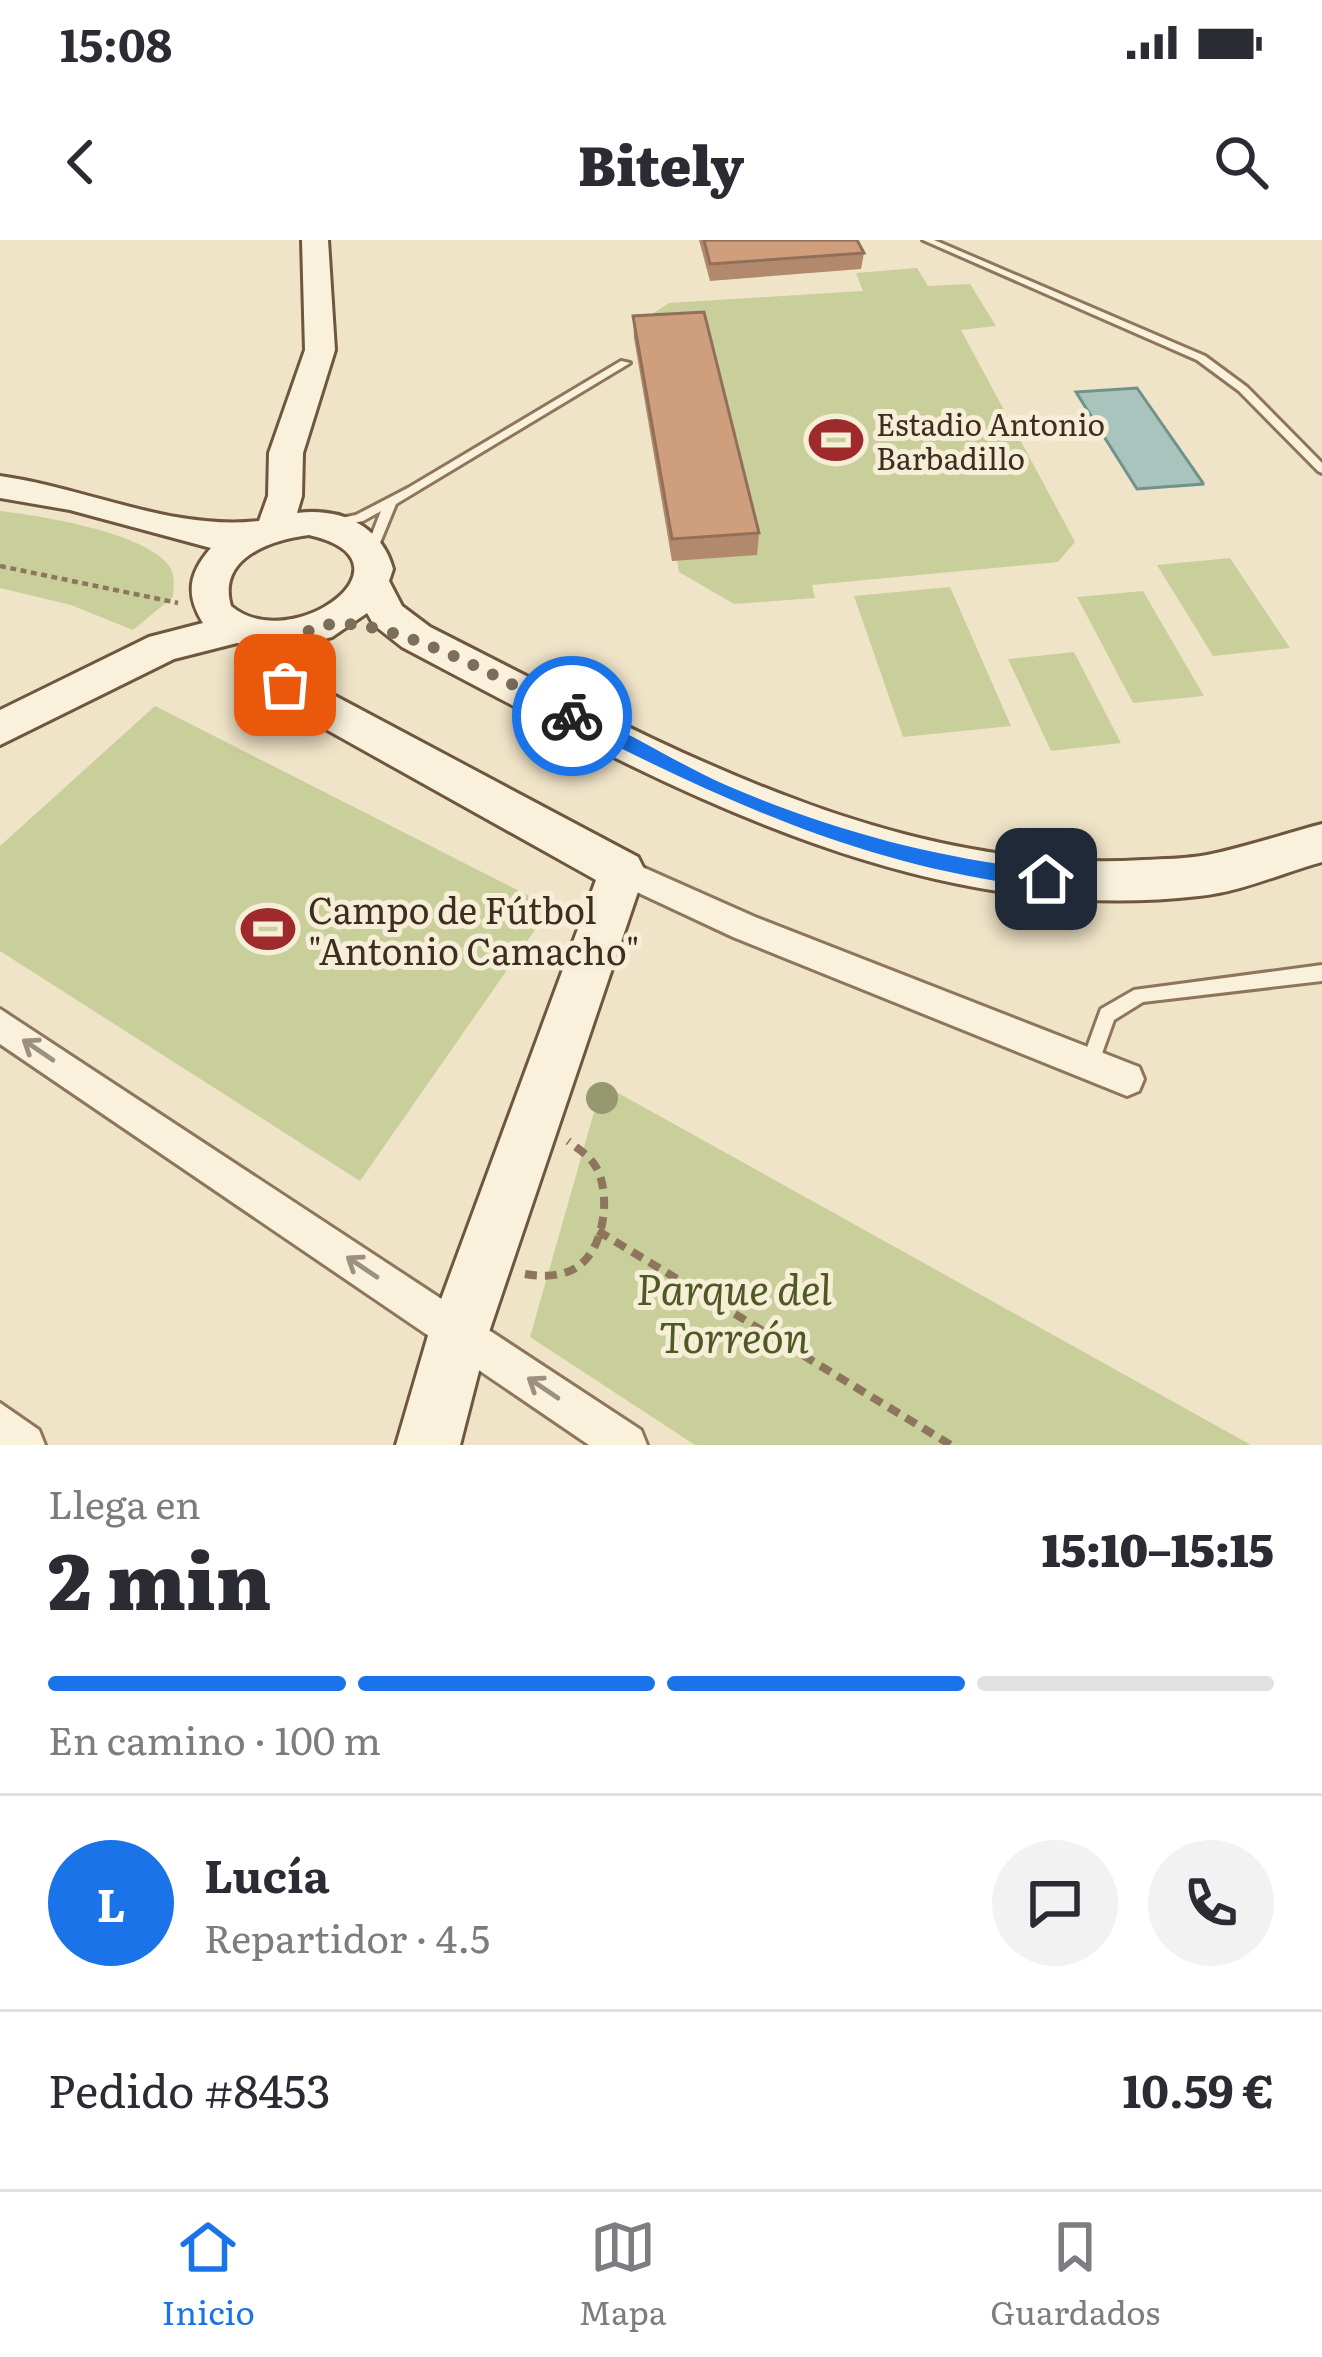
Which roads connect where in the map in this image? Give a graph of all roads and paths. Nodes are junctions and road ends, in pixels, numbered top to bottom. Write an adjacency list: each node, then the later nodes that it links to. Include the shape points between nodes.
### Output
1 (315, 240): 7 (street, via 320,350 286,453)
2 (927, 240): 4 (lane, via 1201,358)
3 (625, 363): 6 (lane)
4 (1322, 470)
5 (0, 487): 9 (street)
6 (391, 502): 8 (lane); 11 (lane, via 377,528)
7 (275, 518): 8 (street); 9 (street, via 232,537); 12 (street, via 243,542)
8 (320, 524): 11 (street, via 350,532)
9 (179, 533): 12 (street, via 200,553)
10 (0, 566): 12 (path, via 43,580)
11 (372, 568): 13 (street, via 346,615); 14 (street, via 387,615)
12 (206, 590): 13 (street, via 220,618); 15 (street)
13 (282, 637): 14 (street, via 372,628); 15 (street); 18 (street, via 281,674 292,692)
14 (416, 638): 17 (street, via 720,790 848,840 966,870 1085,884 1192,880)
15 (163, 647): 16 (street)
16 (0, 729)
17 (1322, 843)
18 (622, 872): 21 (street); 23 (street)
19 (1322, 973): 21 (lane, via 1140,995 1107,1015)
20 (0, 1024): 26 (street, one-way to 20)
21 (1090, 1064): 22 (street)
22 (1127, 1079)
23 (532, 1124): 24 (path, via 595,1164 605,1206); 25 (street)
24 (598, 1231): 25 (path, via 587,1260 565,1274 531,1276); 31 (path)
25 (484, 1259): 26 (street)
26 (459, 1332): 29 (street); 30 (street, one-way to 26)
27 (0, 1424): 28 (street)
28 (24, 1445)
29 (428, 1445)
30 (626, 1445)
31 (951, 1445)

